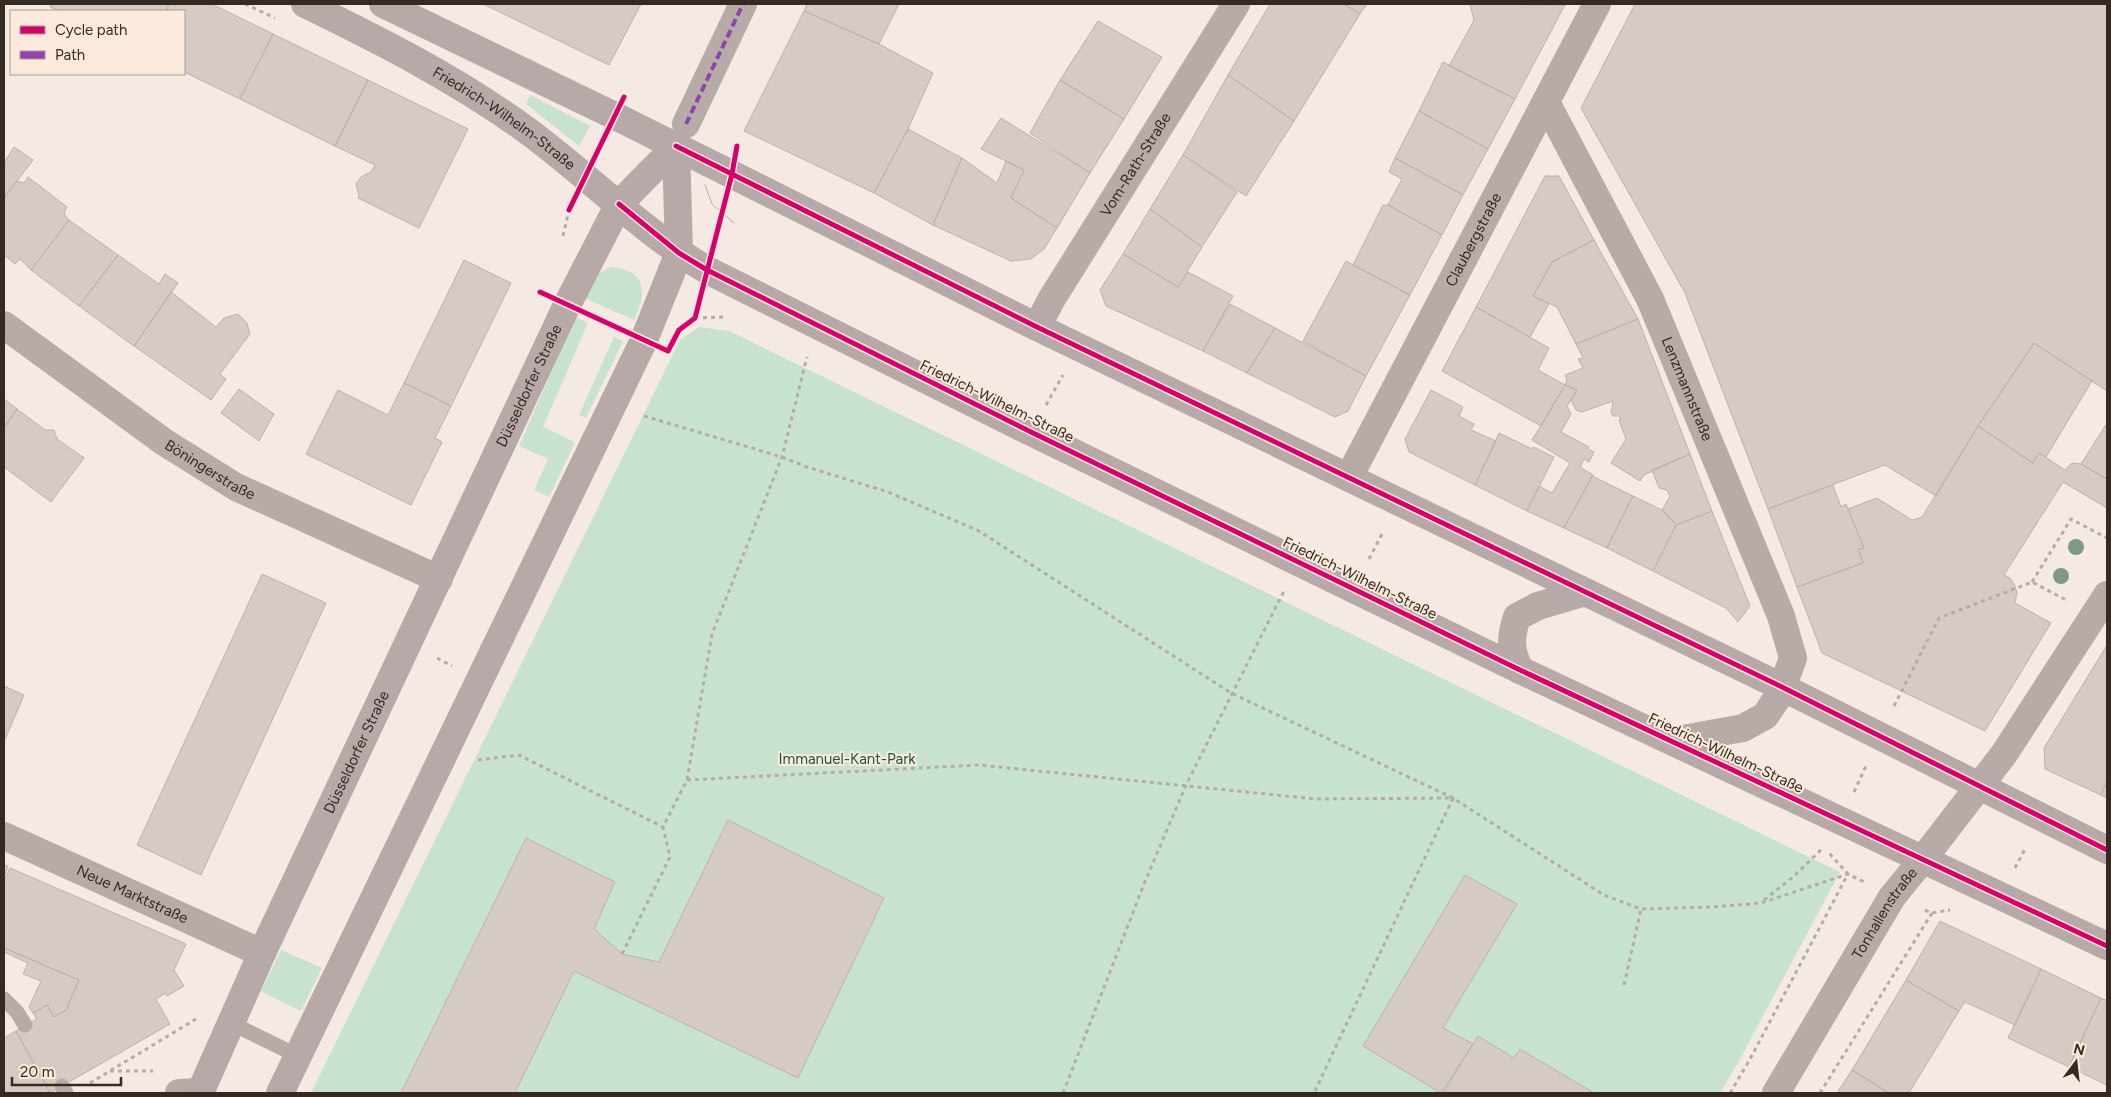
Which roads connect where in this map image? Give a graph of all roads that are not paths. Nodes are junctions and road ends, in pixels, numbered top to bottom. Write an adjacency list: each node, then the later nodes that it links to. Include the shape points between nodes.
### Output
1 (305, 4): 8 (main road, Friedrich-Wilhelm-Straße, via 398,49 472,92)
2 (383, 4): 7 (main road)
3 (743, 4): 7 (street, Düsseldorfer Straße)
4 (1236, 4): 11 (street, Vom-Rath-Straße)
5 (1597, 4): 6 (street, Claubergstraße)
6 (1546, 102): 12 (street, Claubergstraße); 17 (street, Lenzmannstraße, via 1650,299 1782,616 1793,658)
7 (681, 135): 8 (main road, Düsseldorfer Straße); 9 (main road, Düsseldorfer Straße); 11 (main road)
8 (619, 204): 9 (main road, Friedrich-Wilhelm-Straße); 13 (main road, Düsseldorfer Straße, via 567,305)
9 (678, 253): 16 (main road, Friedrich-Wilhelm-Straße, via 1031,432); 28 (main road, Düsseldorfer Straße, via 644,340)
10 (4, 325): 13 (street, Böningerstraße, via 164,442 236,487)
11 (1037, 327): 12 (main road)
12 (1349, 477): 14 (main road)
13 (439, 579): 24 (main road, Düsseldorfer Straße)
14 (1585, 592): 16 (street, via 1538,606 1517,617 1511,635 1513,657); 17 (main road)
15 (2107, 595): 19 (street, Tonhallenstraße)
16 (1520, 670): 18 (main road, Friedrich-Wilhelm-Straße)
17 (1782, 687): 18 (street, Friedrich-Wilhelm-Straße, via 1765,716 1743,728); 19 (main road)
18 (1672, 741): 22 (main road, Friedrich-Wilhelm-Straße)
19 (1980, 786): 21 (main road); 22 (street, Tonhallenstraße)
20 (4, 836): 24 (street, Neue Marktstraße)
21 (2107, 850)
22 (1923, 860): 23 (main road, Friedrich-Wilhelm-Straße); 31 (street, Tonhallenstraße, via 1892,897)
23 (2107, 946)
24 (262, 953): 26 (main road, Düsseldorfer Straße)
25 (4, 999): 27 (lane)
26 (231, 1023): 28 (lane); 29 (main road, Düsseldorfer Straße)
27 (25, 1025)
28 (298, 1056): 30 (main road, Düsseldorfer Straße)
29 (193, 1093)
30 (280, 1093)
31 (1776, 1093)

